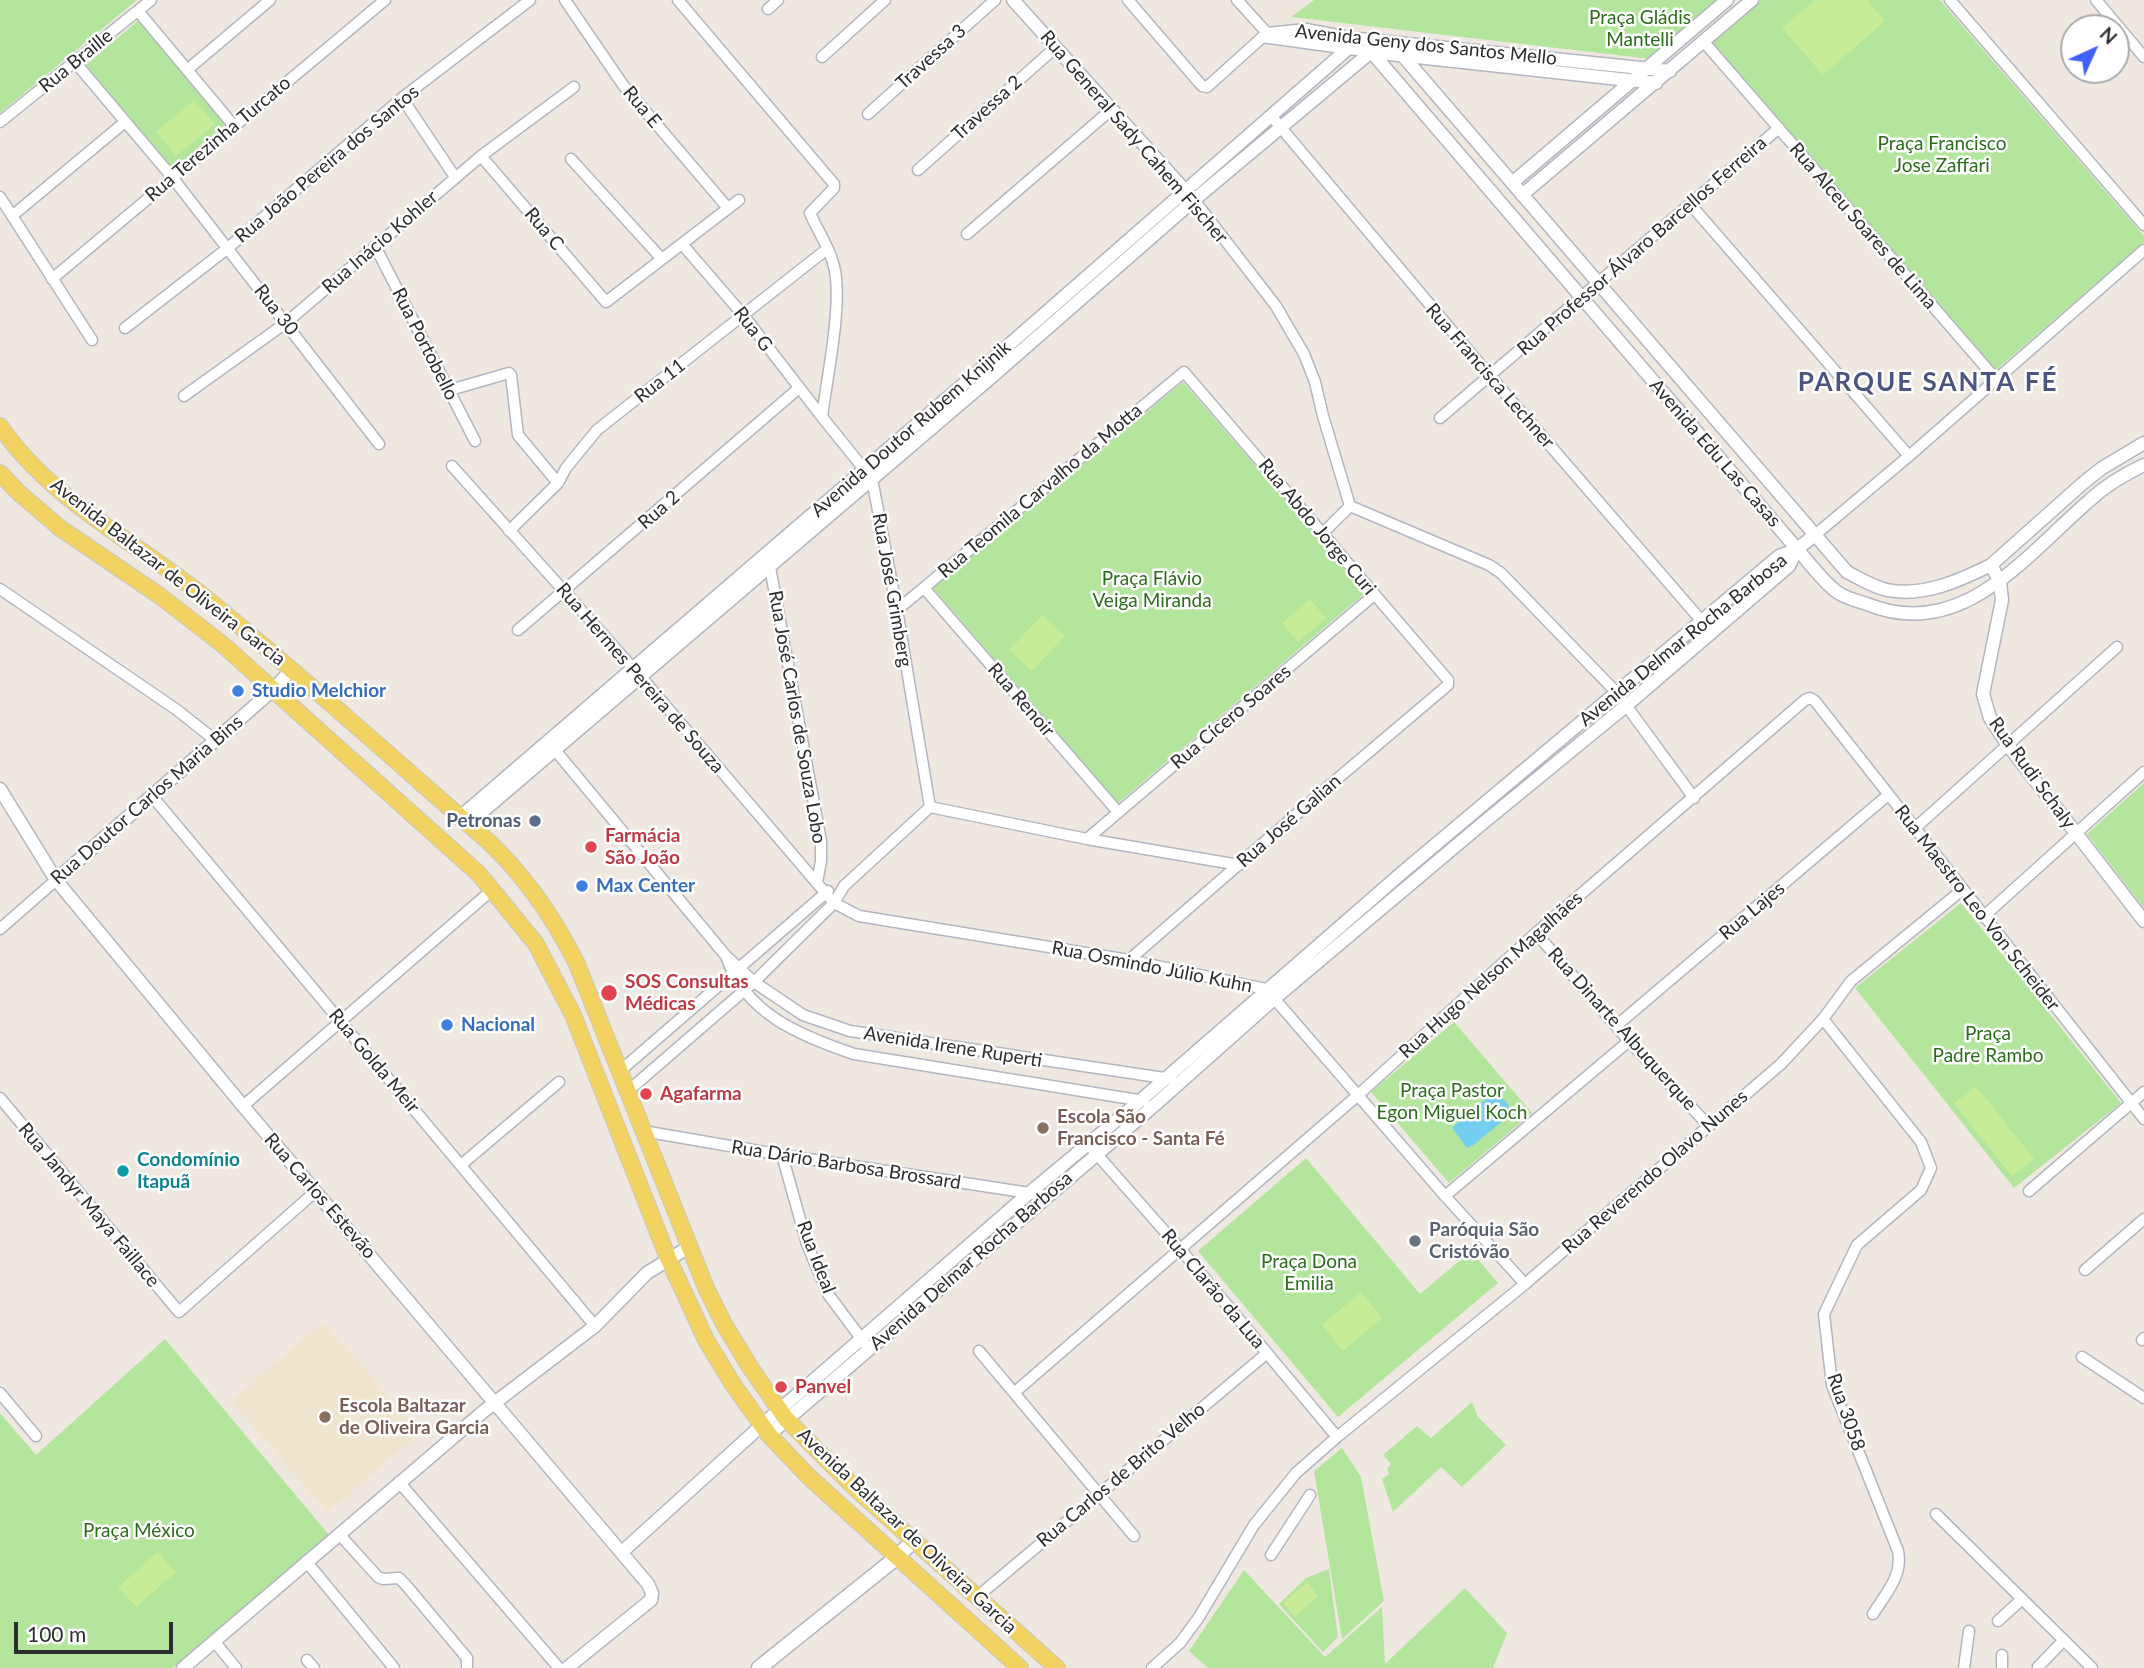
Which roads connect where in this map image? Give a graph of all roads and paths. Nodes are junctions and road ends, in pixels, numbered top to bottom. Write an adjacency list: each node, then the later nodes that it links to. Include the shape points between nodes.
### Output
1 (151, 0): 18 (street, Rua Braille)
2 (270, 0): 30 (street)
3 (385, 0): 41 (street, Rua Terezinha Turcato)
4 (530, 0): 35 (street, Rua João Pereira dos Santos)
5 (565, 0): 54 (street, Rua E, via 623,85)
6 (678, 0): 61 (street, via 832,180 834,188 810,212)
7 (778, 0): 17 (street)
8 (885, 0): 25 (street)
9 (995, 0): 37 (street, Travessa 3)
10 (1013, 0): 23 (street, Rua General Sady Cahem Fischer)
11 (1128, 0): 19 (street, via 1202,86 1207,87)
12 (1237, 0): 19 (street)
13 (1727, 0): 29 (street)
14 (1752, 0): 21 (street)
15 (1950, 0): 56 (street)
16 (2098, 1): 27 (street)
17 (768, 9)
18 (138, 11): 28 (street, Rua Braille); 30 (street)
19 (1265, 35): 22 (street, Avenida Geny dos Santos Mello, via 1306,29)
20 (1391, 42): 22 (street, Avenida Geny dos Santos Mello); 26 (street, Avenida Edu Las Casas); 29 (street, Avenida Geny dos Santos Mello)
21 (1704, 42): 31 (street); 42 (street, Rua Alceu Soares de Lima)
22 (1354, 43): 24 (street, Avenida Edu Las Casas); 40 (street, Avenida Doutor Rubem Knijnik)
23 (1055, 47): 36 (street, Rua General Sady Cahem Fischer); 45 (street, Travessa 2)
24 (1371, 52): 26 (street, Avenida Geny dos Santos Mello); 40 (street, Avenida Doutor Rubem Knijnik); 66 (street, Avenida Edu Las Casas)
25 (822, 57)
26 (1404, 57): 32 (street, Avenida Geny dos Santos Mello); 48 (street, Avenida Edu Las Casas)
27 (2144, 57)
28 (75, 62): 38 (street, Rua Braille); 39 (street, Rua 30)
29 (1649, 68): 31 (street, Avenida Geny dos Santos Mello); 32 (street)
30 (187, 70): 41 (street)
31 (1670, 71): 33 (street)
32 (1635, 80): 33 (street, Avenida Geny dos Santos Mello); 48 (street)
33 (1656, 83): 50 (street)
34 (574, 87): 43 (street, Rua Inácio Kohler)
35 (402, 98): 47 (street); 60 (street, Rua João Pereira dos Santos)
36 (1112, 109): 49 (street, Rua General Sady Cahem Fischer); 57 (street)
37 (868, 114)
38 (0, 121)
39 (125, 122): 46 (street, Rua 30); 55 (street)
40 (1276, 122): 49 (street, Avenida Doutor Rubem Knijnik); 72 (street, Rua Francisca Lechner)
41 (234, 126): 46 (street, Rua Terezinha Turcato)
42 (1779, 128): 53 (street, Rua Professor Álvaro Barcellos Ferreira); 73 (street, Rua Alceu Soares de Lima)
43 (481, 156): 47 (street, Rua Inácio Kohler); 63 (street, Rua C, via 606,302)
44 (571, 159): 63 (street)
45 (918, 170)
46 (172, 177): 60 (street, Rua 30); 64 (street, Rua Terezinha Turcato)
47 (456, 177): 59 (street, Rua Inácio Kohler)
48 (1513, 183): 50 (street, Avenida Edu Las Casas)
49 (1190, 195): 89 (street, Avenida Doutor Rubem Knijnik); 91 (street, Rua General Sady Cahem Fischer, via 1276,306 1304,354)
50 (1521, 195): 65 (street, Avenida Edu Las Casas)
51 (0, 197): 55 (street)
52 (739, 200): 54 (street)
53 (1690, 204): 65 (street, Rua Professor Álvaro Barcellos Ferreira); 83 (street)
54 (727, 207): 58 (street)
55 (12, 216): 64 (street)
56 (2144, 225)
57 (967, 234)
58 (682, 244): 63 (street); 67 (street, Rua G)
59 (375, 246): 68 (street, Rua Inácio Kohler); 75 (street, Rua Portobello)
60 (228, 248): 68 (street, Rua 30); 69 (street, Rua João Pereira dos Santos)
61 (828, 249): 67 (street, Rua 11); 77 (street, via 836,276 836,303)
62 (2144, 250): 73 (street)
63 (661, 258)
64 (52, 279): 70 (street)
65 (1598, 284): 66 (street, Rua Professor Álvaro Barcellos Ferreira); 94 (street, Avenida Edu Las Casas)
66 (1582, 298): 72 (street, Rua Professor Álvaro Barcellos Ferreira); 95 (street, Avenida Edu Las Casas)
67 (744, 316): 74 (street, Rua G); 90 (street, Rua 11, via 597,430)
68 (287, 322): 76 (street, Rua Inácio Kohler); 82 (street, Rua 30)
69 (125, 328)
70 (92, 340)
71 (1184, 372): 93 (street, Rua Abdo Jorge Curi); 100 (street, Rua Teomila Carvalho da Motta)
72 (1490, 376): 78 (street, Rua Professor Álvaro Barcellos Ferreira); 105 (street, Rua Francisca Lechner)
73 (1995, 378): 83 (street)
74 (799, 388): 77 (street, Rua G); 102 (street, Rua 2)
75 (450, 390): 80 (street, Rua Portobello); 90 (street, via 509,373 518,435)
76 (184, 396)
77 (822, 418): 89 (street, Rua José Grimberg)
78 (1440, 418)
79 (0, 426): 109 (main road, Avenida Baltazar de Oliveira Garcia, via 78,506 186,583)
80 (475, 441)
81 (2144, 443): 84 (street, Avenida Edu Las Casas)
82 (379, 444)
83 (1909, 456): 94 (street)
84 (2121, 456): 88 (street); 97 (street, Avenida Edu Las Casas, via 2081,484)
85 (2144, 464): 88 (street, Avenida Edu Las Casas)
86 (452, 466): 92 (street, Rua Hermes Pereira de Souza)
87 (0, 473): 112 (main road, Avenida Baltazar de Oliveira Garcia, via 60,528 170,604)
88 (2128, 473): 99 (street, Avenida Edu Las Casas, via 2091,498)
89 (868, 474): 96 (street, Avenida Doutor Rubem Knijnik); 98 (street, Avenida Doutor Rubem Knijnik); 104 (street, Rua José Grimberg)
90 (558, 483): 92 (street, Rua 11)
91 (1350, 506): 93 (street); 113 (street, via 1501,573)
92 (509, 531): 102 (street, Rua Hermes Pereira de Souza)
93 (1323, 533): 103 (street, Rua Abdo Jorge Curi)
94 (1815, 535): 95 (street); 97 (street, Avenida Edu Las Casas, via 1847,572 1885,590 1932,589)
95 (1797, 549): 99 (street, Avenida Edu Las Casas, via 1838,592 1887,612 1951,607); 105 (street, Avenida Delmar Rocha Barbosa, via 1779,556); 107 (street, Avenida Delmar Rocha Barbosa, via 1789,566)
96 (767, 553): 98 (street, Rua José Carlos de Souza Lobo); 110 (street, Avenida Doutor Rubem Knijnik)
97 (1991, 565): 99 (street)
98 (769, 566): 110 (street, Avenida Doutor Rubem Knijnik); 132 (street, Rua José Carlos de Souza Lobo, via 821,841)
99 (2000, 582): 117 (street, Rua Rudi Schaly, via 2002,600 1983,694 1990,718)
100 (924, 588): 104 (street, Rua Teomila Carvalho da Motta); 125 (street, Rua Renoir)
101 (0, 589): 116 (street)
102 (565, 592): 106 (street, Rua 2); 110 (street, Rua Hermes Pereira de Souza)
103 (1374, 595): 111 (street, Rua Abdo Jorge Curi); 125 (street, Rua Cícero Soares)
104 (897, 610): 124 (street, Rua José Grimberg)
105 (1702, 621): 107 (street, Rua Francisca Lechner); 113 (street, Avenida Delmar Rocha Barbosa)
106 (518, 630)
107 (1711, 632): 115 (street, Avenida Delmar Rocha Barbosa)
108 (2116, 647): 117 (street)
109 (291, 670): 112 (street, Rua Doutor Carlos Maria Bins); 126 (main road, Avenida Baltazar de Oliveira Garcia)
110 (637, 672): 118 (street, Avenida Doutor Rubem Knijnik); 132 (street, Rua Hermes Pereira de Souza)
111 (1449, 683): 130 (street, Rua José Galian)
112 (274, 689): 116 (street, Rua Doutor Carlos Maria Bins); 134 (main road, Avenida Baltazar de Oliveira Garcia)
113 (1617, 693): 115 (street); 146 (street, Avenida Delmar Rocha Barbosa)
114 (1810, 698): 121 (street, Rua Maestro Leo Von Scheider); 123 (street, Rua Hugo Nelson Magalhães)
115 (1627, 705): 123 (street); 146 (street, Avenida Delmar Rocha Barbosa)
116 (215, 740): 122 (street, Rua Doutor Carlos Maria Bins)
117 (2007, 744): 127 (street); 128 (street, Rua Rudi Schaly)
118 (552, 746): 126 (street, Avenida Doutor Rubem Knijnik); 143 (street)
119 (2144, 772): 128 (street)
120 (0, 789): 131 (street, Rua Carlos Estevão)
121 (1888, 795): 127 (street, Rua Maestro Leo Von Scheider); 149 (street, Rua Lajes)
122 (152, 796): 131 (street, Rua Doutor Carlos Maria Bins); 148 (street, Rua Golda Meir)
123 (1694, 798): 141 (street, Rua Hugo Nelson Magalhães)
124 (930, 807): 129 (street); 133 (street)
125 (1118, 811): 129 (street, Rua Cícero Soares)
126 (464, 820): 154 (main road, Avenida Baltazar de Oliveira Garcia, via 506,858 561,933)
127 (1914, 829): 135 (street, Rua Maestro Leo Von Scheider)
128 (2076, 834): 138 (street); 139 (street, Rua Rudi Schaly)
129 (1087, 839): 130 (street)
130 (1239, 865): 142 (street, Rua José Galian)
131 (56, 880): 140 (street, Rua Doutor Carlos Maria Bins); 166 (street, Rua Carlos Estevão)
132 (817, 883): 136 (street, Rua Hermes Pereira de Souza)
133 (844, 886): 136 (street); 137 (street)
134 (492, 890): 148 (street); 182 (main road, Avenida Baltazar de Oliveira Garcia, via 536,944 573,1015)
135 (1962, 890): 138 (street, Rua Maestro Leo Von Scheider); 147 (street, Rua Reverendo Olavo Nunes, via 1851,981)
136 (824, 892): 137 (street, Rua Osmindo Júlio Kuhn); 143 (street)
137 (834, 903): 142 (street, Rua Osmindo Júlio Kuhn, via 859,916); 144 (street)
138 (1983, 917): 165 (street, Rua Maestro Leo Von Scheider)
139 (2144, 921)
140 (0, 929)
141 (1536, 933): 149 (street, Rua Dinarte Albuquerque); 161 (street, Rua Hugo Nelson Magalhães)
142 (1129, 960): 146 (street, Rua Osmindo Júlio Kuhn)
143 (736, 971): 144 (street, Avenida Irene Ruperti); 145 (street, Avenida Irene Ruperti); 154 (street)
144 (754, 982): 145 (street); 150 (street, Avenida Irene Ruperti, via 803,1015 850,1031)
145 (744, 991): 152 (street, Avenida Irene Ruperti, via 800,1035 854,1054); 159 (street)
146 (1270, 994): 155 (street, Avenida Delmar Rocha Barbosa); 156 (street, Avenida Delmar Rocha Barbosa); 161 (street, Rua Osmindo Júlio Kuhn)
147 (1823, 1019): 168 (street, Rua Reverendo Olavo Nunes); 211 (street, Rua 3058, via 1921,1142 1931,1168 1920,1191 1857,1245 1824,1314 1832,1385 1898,1551 1897,1577)
148 (341, 1023): 166 (street); 173 (street, Rua Golda Meir)
149 (1616, 1026): 151 (street, Rua Dinarte Albuquerque)
150 (907, 1040): 152 (street); 153 (street, Avenida Irene Ruperti)
151 (1629, 1041): 168 (street, Rua Dinarte Albuquerque); 178 (street)
152 (902, 1062): 158 (street, Avenida Irene Ruperti)
153 (1056, 1063): 155 (street, Avenida Irene Ruperti); 158 (street)
154 (620, 1071): 159 (main road, Avenida Baltazar de Oliveira Garcia)
155 (1165, 1079): 156 (street, Avenida Irene Ruperti); 163 (street, Avenida Delmar Rocha Barbosa)
156 (1184, 1080): 164 (street, Avenida Delmar Rocha Barbosa)
157 (559, 1082): 173 (street)
158 (1054, 1085): 163 (street, Avenida Irene Ruperti)
159 (628, 1091): 169 (main road, Avenida Baltazar de Oliveira Garcia)
160 (2144, 1093): 165 (street)
161 (1357, 1096): 178 (street, Rua Osmindo Júlio Kuhn); 181 (street, Rua Hugo Nelson Magalhães)
162 (0, 1098): 174 (street, Rua Jandyr Maya Faillace, via 179,1312)
163 (1141, 1100): 164 (street, Avenida Irene Ruperti); 170 (street, Avenida Delmar Rocha Barbosa)
164 (1157, 1103): 171 (street, Avenida Delmar Rocha Barbosa)
165 (2132, 1103): 167 (street, Rua Maestro Leo Von Scheider); 175 (street)
166 (243, 1107): 174 (street, Rua Carlos Estevão)
167 (2144, 1119)
168 (1709, 1126): 184 (street, Rua Reverendo Olavo Nunes)
169 (643, 1131): 172 (street, Rua Dário Barbosa Brossard); 180 (main road, Avenida Baltazar de Oliveira Garcia)
170 (1087, 1143): 171 (street, Rua Clarão da Lua); 176 (street, Avenida Delmar Rocha Barbosa)
171 (1097, 1153): 177 (street, Avenida Delmar Rocha Barbosa); 181 (street, Rua Clarão da Lua)
172 (782, 1155): 176 (street, Rua Dário Barbosa Brossard); 186 (street, Rua Ideal, via 807,1244 828,1294)
173 (461, 1165): 185 (street, Rua Golda Meir)
174 (316, 1191): 193 (street, Rua Carlos Estevão)
175 (2029, 1191)
176 (1028, 1194): 177 (street, Rua Dário Barbosa Brossard); 186 (street, Avenida Delmar Rocha Barbosa)
177 (1049, 1196): 186 (street, Avenida Delmar Rocha Barbosa)
178 (1445, 1196): 184 (street, Rua Osmindo Júlio Kuhn)
179 (2144, 1219): 183 (street)
180 (689, 1247): 182 (street); 194 (main road, Avenida Baltazar de Oliveira Garcia, via 724,1324)
181 (1181, 1250): 188 (street, Rua Clarão da Lua); 190 (street, Rua Hugo Nelson Magalhães)
182 (668, 1258): 185 (street); 195 (main road, Avenida Baltazar de Oliveira Garcia, via 706,1340)
183 (2085, 1270)
184 (1525, 1284): 197 (street, Rua Reverendo Olavo Nunes)
185 (595, 1326): 193 (street)
186 (865, 1344): 194 (street, Avenida Delmar Rocha Barbosa)
187 (979, 1351): 190 (street)
188 (1266, 1354): 197 (street, Rua Clarão da Lua); 199 (street, Rua Carlos de Brito Velho)
189 (2082, 1356): 192 (street)
190 (1015, 1392): 199 (street)
191 (0, 1393): 196 (street)
192 (2144, 1398)
193 (495, 1402): 198 (street); 205 (street, Rua Carlos Estevão)
194 (783, 1415): 195 (street, Avenida Delmar Rocha Barbosa); 204 (main road, Avenida Baltazar de Oliveira Garcia)
195 (765, 1430): 205 (street, Avenida Delmar Rocha Barbosa); 207 (main road, Avenida Baltazar de Oliveira Garcia)
196 (36, 1436)
197 (1337, 1437): 227 (street, Rua Reverendo Olavo Nunes, via 1274,1499 1199,1618)
198 (399, 1482): 202 (street); 222 (street)
199 (1100, 1494): 203 (street); 209 (street, Rua Carlos de Brito Velho)
200 (1310, 1495): 206 (street)
201 (1936, 1514): 210 (street)
202 (339, 1534): 208 (street); 221 (street, via 378,1577 399,1578 405,1584 467,1658)
203 (1135, 1536)
204 (914, 1541): 207 (main road); 209 (main road, Avenida Baltazar de Oliveira Garcia)
205 (622, 1552): 223 (street, Rua Carlos Estevão, via 648,1584 651,1600)
206 (1271, 1555)
207 (896, 1558): 224 (main road); 225 (main road, Avenida Baltazar de Oliveira Garcia)
208 (306, 1561): 215 (street); 220 (street)
209 (976, 1597): 226 (main road, Avenida Baltazar de Oliveira Garcia)
210 (2022, 1599): 212 (street); 214 (street)
211 (1873, 1614)
212 (1998, 1621)
213 (1969, 1631): 228 (street)
214 (2064, 1640): 217 (street); 230 (street)
215 (214, 1641): 218 (street); 219 (street)
216 (2002, 1655): 229 (street)
217 (2038, 1667)
218 (183, 1668)
219 (236, 1668)
220 (394, 1668)
221 (467, 1668)
222 (559, 1668)
223 (567, 1668)
224 (759, 1668)
225 (1020, 1668)
226 (1057, 1668)
227 (1152, 1668)
228 (1964, 1668)
229 (2002, 1668)
230 (2092, 1668)

